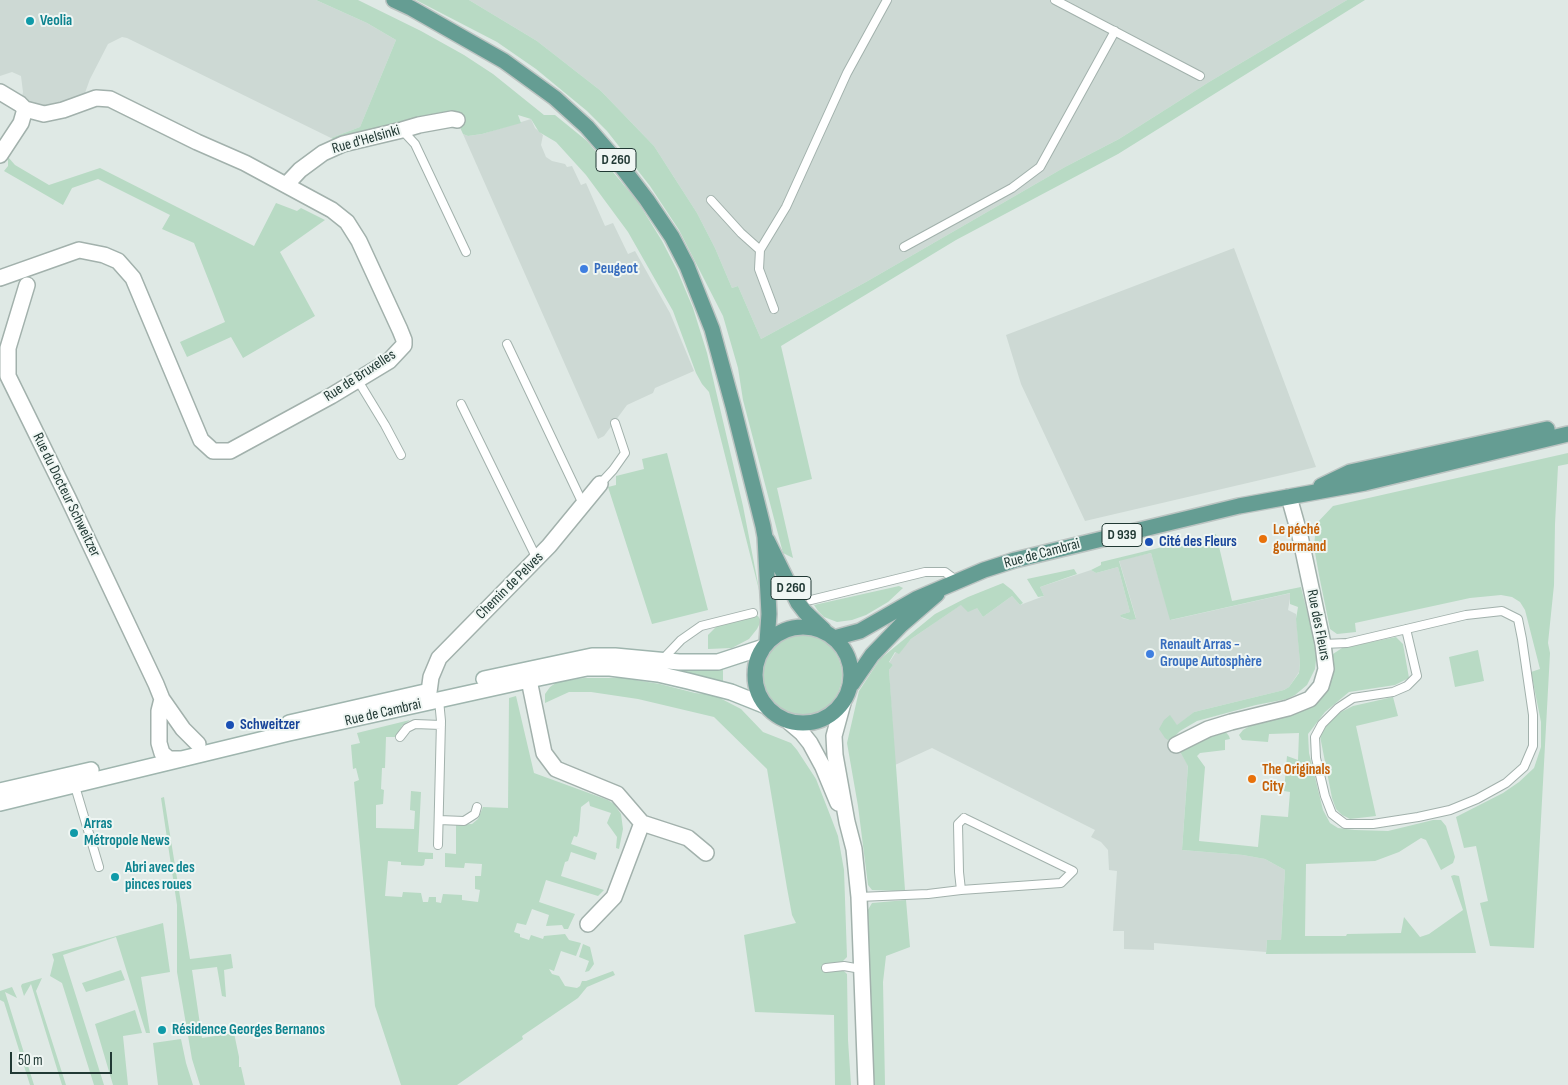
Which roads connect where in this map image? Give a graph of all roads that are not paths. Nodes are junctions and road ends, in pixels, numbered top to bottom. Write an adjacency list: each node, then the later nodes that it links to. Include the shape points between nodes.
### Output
1 (394, 0): 29 (main road, D 260, via 504,61 555,98 587,127 647,200 687,266 712,329)
2 (886, 0): 14 (lane, via 847,73 786,207)
3 (1055, 0): 4 (lane)
4 (1115, 32): 5 (lane); 13 (lane, via 1040,168 1012,188)
5 (1200, 76)
6 (0, 92): 7 (street)
7 (25, 109): 10 (street); 11 (street, Rue de Bruxelles, via 44,114 96,98 110,99)
8 (457, 120): 9 (street, Rue d'Helsinki)
9 (402, 130): 11 (street, Rue d'Helsinki, via 343,144 323,153); 15 (lane, via 415,144)
10 (0, 155)
11 (286, 185): 20 (street, Rue de Bruxelles, via 347,222 359,241 404,340 404,345 389,361)
12 (711, 200): 14 (lane)
13 (904, 247)
14 (760, 250): 18 (lane, via 759,268)
15 (466, 252)
16 (0, 278): 20 (street, Rue de Bruxelles, via 79,250 118,261 132,278 201,440 213,451 230,451)
17 (27, 285): 42 (street, Rue du Docteur Schweitzer, via 8,348 8,376)
18 (774, 310)
19 (507, 344): 28 (lane)
20 (357, 379): 25 (lane)
21 (461, 404): 30 (lane)
22 (615, 423): 26 (lane, via 624,453)
23 (1568, 424): 27 (main road, D 939, via 1350,472)
24 (1568, 434): 27 (main road, D 939, via 1365,483)
25 (401, 456)
26 (600, 484): 28 (street, Chemin de Pelves)
27 (1296, 496): 31 (main road, Rue de Cambrai / D 939, via 1239,506 1043,554 984,570); 37 (street, Rue des Fleurs, via 1300,536)
28 (583, 505): 30 (street, Chemin de Pelves)
29 (765, 537): 35 (main road, D 260, via 798,603); 36 (main road, D 260, via 769,614)
30 (537, 559): 41 (street, Chemin de Pelves, via 439,658 431,677)
31 (951, 584): 32 (lane, via 945,572 925,572); 35 (main road, Rue de Cambrai / D 939, via 916,599 860,631); 40 (main road, Rue de Cambrai / D 939, via 901,625 864,664)
32 (811, 600)
33 (752, 613): 38 (lane, via 701,626 681,640)
34 (1406, 629): 34 (lane, via 1466,615 1502,611 1518,620 1533,714 1533,746 1524,767 1506,783 1459,806 1426,816 1373,824 1345,824 1332,814 1325,796 1316,758 1315,737 1322,724 1353,698 1394,692 1417,676); 37 (lane, via 1346,643)
35 (830, 635): 36 (main road, via 802,626 777,634); 40 (main road, via 849,659)
36 (766, 644): 38 (street, Rue de Cambrai, via 718,662); 44 (main road, via 756,663 755,681)
37 (1324, 644): 49 (street, Rue des Fleurs, via 1326,669 1321,686 1310,699 1208,730)
38 (662, 660): 41 (street, Rue de Cambrai, via 592,656)
39 (528, 680): 41 (street, Rue de Cambrai); 44 (street, Rue de Cambrai, via 587,668 610,668 688,681); 58 (street, via 544,753 556,769 617,794)
40 (851, 685): 43 (main road)
41 (434, 696): 46 (lane); 48 (street, Rue de Cambrai); 51 (street, Rue de Cambrai)
42 (162, 698): 48 (street, Rue du Docteur Schweitzer, via 183,729); 50 (street, via 159,711)
43 (843, 703): 45 (main road, via 818,721 809,724); 57 (street, via 834,736)
44 (766, 706): 45 (main road)
45 (788, 722): 57 (street, via 810,743)
46 (441, 726): 47 (lane, via 415,724); 56 (lane)
47 (400, 737)
48 (198, 744): 50 (street, Rue de Cambrai)
49 (1176, 746)
50 (162, 753): 51 (street); 52 (street, Rue de Cambrai)
51 (179, 759): 52 (street, Rue de Cambrai)
52 (73, 779): 53 (street, Rue de Cambrai); 54 (street, Rue de Cambrai); 61 (lane)
53 (0, 791)
54 (0, 803)
55 (478, 807): 56 (lane, via 475,814 464,821)
56 (439, 820): 59 (lane)
57 (846, 822): 63 (street, via 854,849)
58 (642, 824): 60 (street, via 688,838); 64 (street, via 614,897)
59 (438, 845)
60 (706, 854)
61 (99, 867)
62 (961, 890): 62 (lane, via 958,824 964,818 1073,871 1061,883); 63 (lane)
63 (859, 897): 66 (street)
64 (588, 924)
65 (826, 968): 66 (lane, via 844,966)
66 (861, 969): 67 (street)
67 (866, 1085)

